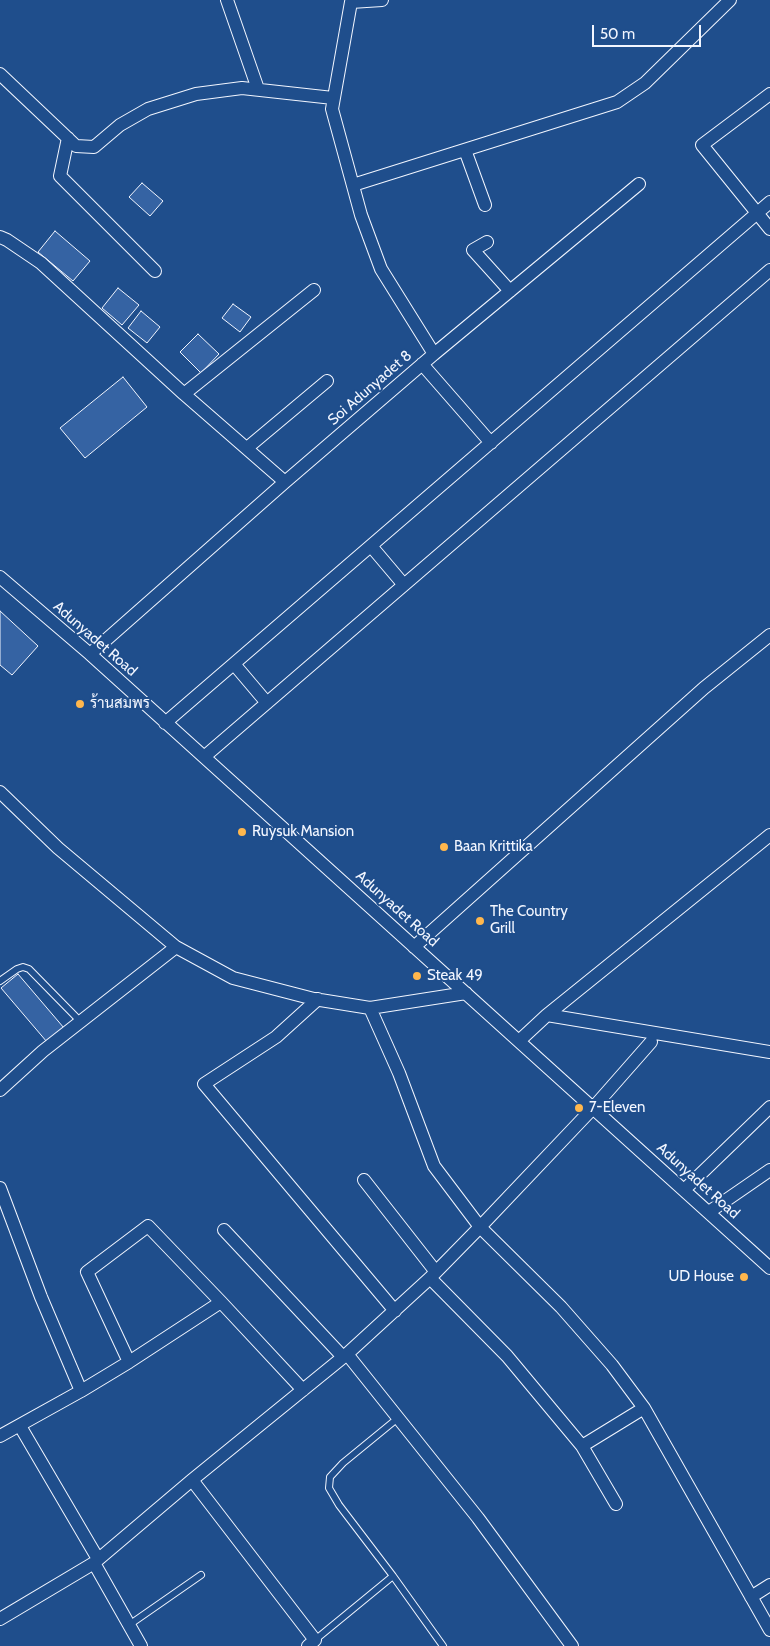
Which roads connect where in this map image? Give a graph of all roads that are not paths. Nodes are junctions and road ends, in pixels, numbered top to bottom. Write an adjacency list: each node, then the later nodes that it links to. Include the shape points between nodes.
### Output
1 (227, 0): 6 (street)
2 (382, 0): 4 (street)
3 (730, 0): 10 (street, via 645,83 617,102)
4 (350, 1): 8 (street, Soi Adunyadet 8)
5 (0, 74): 9 (street)
6 (258, 89): 8 (street); 9 (street, via 196,94 148,109 120,124 94,147 76,146)
7 (770, 94): 15 (street, via 702,145)
8 (333, 98): 12 (street, Soi Adunyadet 8, via 332,108)
9 (68, 138): 20 (street, via 60,176)
10 (465, 150): 12 (street); 14 (street)
11 (639, 184): 22 (street)
12 (353, 185): 23 (street, Soi Adunyadet 8, via 381,269)
13 (770, 202): 15 (street)
14 (485, 205)
15 (756, 214): 16 (street); 27 (street)
16 (770, 229)
17 (0, 238): 26 (street, via 41,263)
18 (488, 242): 22 (street, via 473,250)
19 (770, 270): 32 (street)
20 (155, 271)
21 (314, 290): 26 (street)
22 (510, 291): 23 (street)
23 (434, 354): 24 (street, Soi Adunyadet 8)
24 (422, 364): 27 (street); 29 (street, Soi Adunyadet 8)
25 (327, 381): 28 (street)
26 (184, 394): 28 (street)
27 (490, 443): 30 (street)
28 (247, 448): 29 (street)
29 (285, 482): 34 (street, Soi Adunyadet 8)
30 (371, 546): 32 (street); 35 (street)
31 (0, 577): 34 (street, Adunyadet Road)
32 (404, 585): 36 (street)
33 (770, 635): 42 (street, via 704,688)
34 (90, 654): 37 (street, Adunyadet Road)
35 (234, 664): 36 (street); 37 (street)
36 (267, 703): 38 (street)
37 (165, 723): 38 (street, Adunyadet Road)
38 (204, 757): 42 (street, Adunyadet Road)
39 (0, 792): 41 (street, via 58,848)
40 (770, 835): 47 (street)
41 (176, 947): 45 (street, via 233,978); 48 (street)
42 (414, 947): 44 (street, Adunyadet Road)
43 (0, 981): 48 (lane, via 17,969 29,969)
44 (466, 993): 46 (street); 49 (street, Adunyadet Road)
45 (318, 999): 46 (street); 65 (street, via 276,1037 204,1084)
46 (370, 1008): 60 (street, via 434,1166)
47 (547, 1014): 49 (street); 51 (street)
48 (80, 1021): 52 (street)
49 (519, 1041): 54 (street, Adunyadet Road)
50 (651, 1042): 54 (street)
51 (770, 1052)
52 (0, 1090)
53 (770, 1107): 58 (street)
54 (593, 1108): 58 (street, Adunyadet Road); 60 (street)
55 (770, 1170): 59 (street)
56 (364, 1180): 63 (street)
57 (0, 1188): 69 (street)
58 (684, 1190): 59 (street, Adunyadet Road)
59 (709, 1212): 62 (street, Adunyadet Road)
60 (480, 1227): 63 (street); 70 (street, via 561,1307 612,1364)
61 (224, 1230): 66 (street)
62 (770, 1268)
63 (433, 1275): 65 (street); 74 (street, via 507,1356)
64 (220, 1302): 67 (street); 67 (street, via 148,1226 87,1272); 68 (street)
65 (394, 1311): 66 (street)
66 (345, 1356): 68 (street); 71 (street)
67 (129, 1362): 69 (street)
68 (304, 1390): 75 (street)
69 (81, 1392): 72 (street)
70 (644, 1408): 74 (street); 81 (street)
71 (398, 1418): 79 (lane, via 343,1463 330,1477 329,1488); 88 (street, via 478,1518)
72 (20, 1426): 73 (street); 77 (street)
73 (0, 1436)
74 (582, 1446): 76 (street)
75 (192, 1480): 77 (street); 85 (street)
76 (616, 1504)
77 (96, 1561): 82 (street); 83 (street)
78 (200, 1576): 83 (lane)
79 (393, 1576): 85 (lane); 87 (lane)
80 (770, 1584): 81 (street)
81 (751, 1597): 84 (street)
82 (0, 1619)
83 (129, 1625): 86 (street)
84 (770, 1630)
85 (311, 1643)
86 (141, 1646)
87 (443, 1646)
88 (572, 1646)

